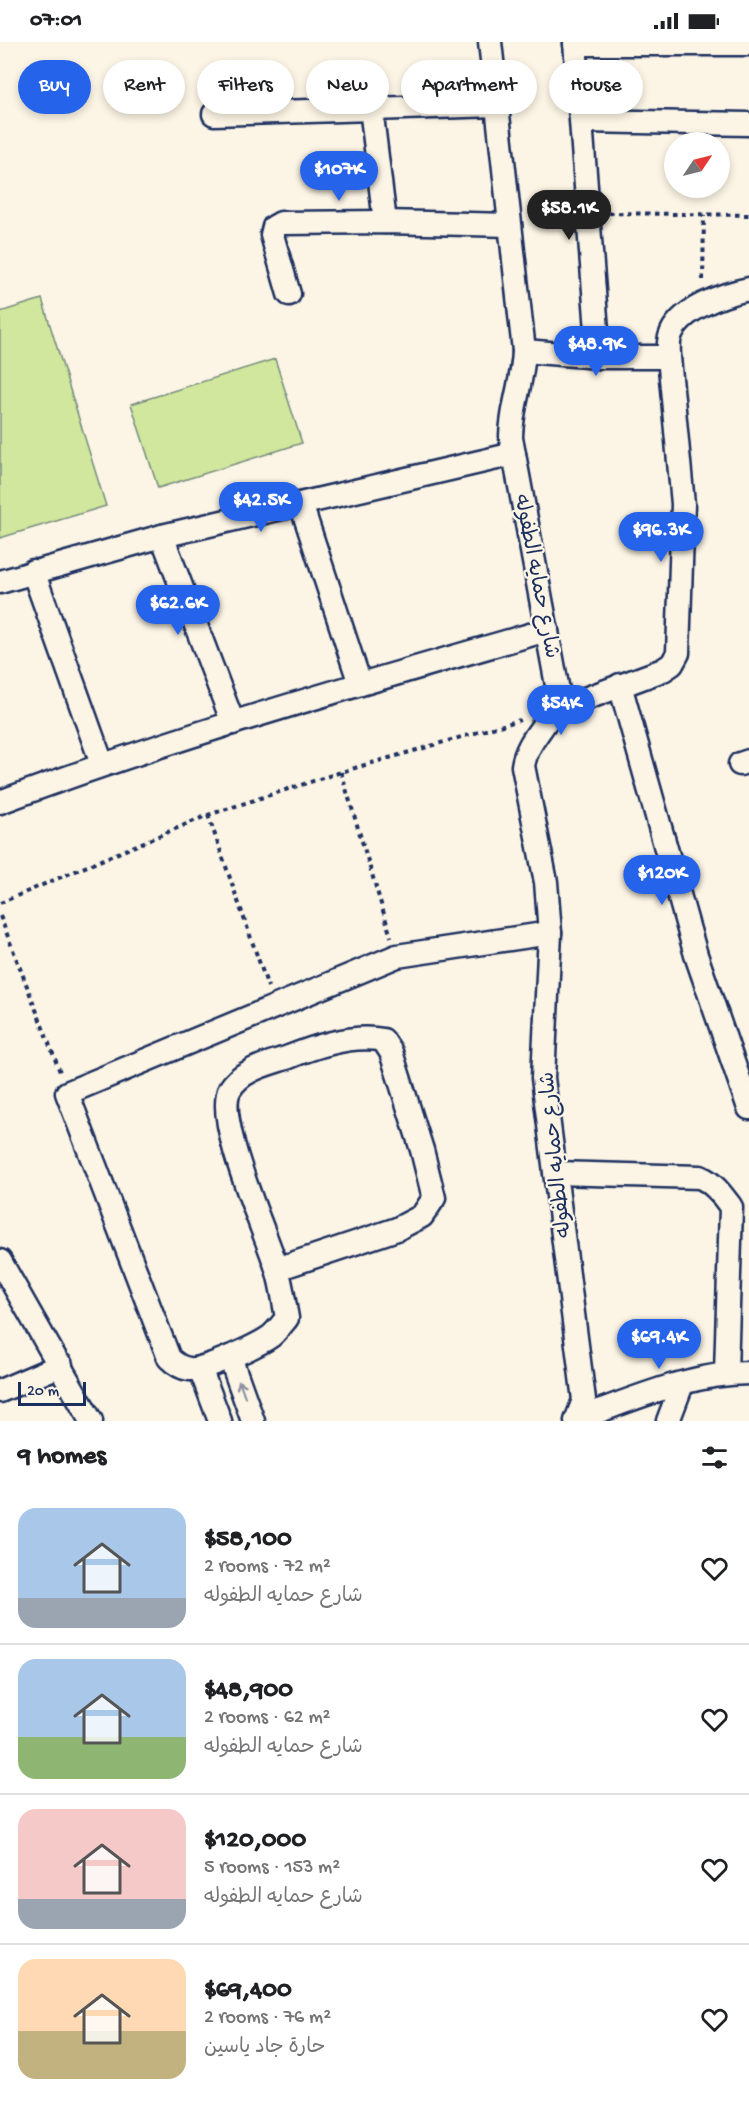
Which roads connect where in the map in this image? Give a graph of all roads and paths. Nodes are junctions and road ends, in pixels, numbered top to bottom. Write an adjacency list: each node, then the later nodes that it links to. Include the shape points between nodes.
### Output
1 (490, 42): 4 (street, شارع حمايه الطفوله)
2 (575, 43): 3 (street); 7 (street)
3 (749, 44)
4 (492, 60)
5 (372, 114): 12 (street)
6 (498, 114): 13 (street, شارع حمايه الطفوله)
7 (582, 121): 8 (street); 9 (street)
8 (749, 124)
9 (587, 213): 10 (path); 18 (street)
10 (704, 215): 11 (path); 16 (path)
11 (749, 215)
12 (385, 222): 13 (street); 15 (street, via 274,227 272,235)
13 (510, 225): 17 (street, شارع حمايه الطفوله)
14 (749, 289): 16 (street)
15 (289, 294)
16 (703, 304): 19 (street, via 681,321 669,337)
17 (524, 351): 18 (street); 20 (street, شارع حمايه الطفوله, via 524,370 511,422)
18 (599, 357): 19 (street)
19 (669, 357): 27 (street, via 682,504 678,653 663,670)
20 (514, 454): 21 (street); 25 (street, شارع حمايه الطفوله)
21 (300, 504): 22 (street); 26 (street)
22 (162, 536): 23 (street); 30 (street)
23 (33, 571): 24 (street); 31 (street)
24 (0, 582)
25 (547, 630): 26 (street); 28 (street, شارع حمايه الطفوله, via 558,682)
26 (360, 684): 30 (street)
27 (620, 685): 28 (street); 41 (street, via 696,956)
28 (555, 710): 37 (street, شارع حمايه الطفوله, via 530,741 524,766 545,872)
29 (521, 720): 32 (path)
30 (233, 723): 31 (street)
31 (102, 764): 33 (street)
32 (341, 771): 34 (path); 38 (path)
33 (0, 802)
34 (208, 815): 35 (path); 39 (path)
35 (0, 903)
36 (0, 916): 40 (path)
37 (550, 933): 38 (street); 42 (street, شارع حمايه الطفوله, via 543,1078)
38 (397, 957): 39 (street)
39 (274, 1006): 40 (street)
40 (67, 1093): 48 (street, via 169,1358 189,1369)
41 (749, 1108)
42 (555, 1173): 43 (street, via 700,1177); 53 (street, شارع حمايه الطفوله, via 584,1400)
43 (740, 1205): 49 (street)
44 (0, 1261): 47 (street)
45 (277, 1269): 45 (street, via 242,1171 227,1110 229,1090 244,1074 306,1050 368,1037 383,1040 391,1052 434,1198 422,1216 397,1228); 46 (street, via 287,1318 270,1337)
46 (230, 1357): 48 (street); 56 (street, one-way to 46)
47 (61, 1365): 52 (street); 54 (street)
48 (200, 1368): 55 (street)
49 (726, 1373): 50 (street); 51 (street)
50 (749, 1373)
51 (682, 1384): 53 (street); 57 (street)
52 (0, 1391)
53 (576, 1420)
54 (91, 1421)
55 (220, 1421)
56 (253, 1421)
57 (668, 1421)

